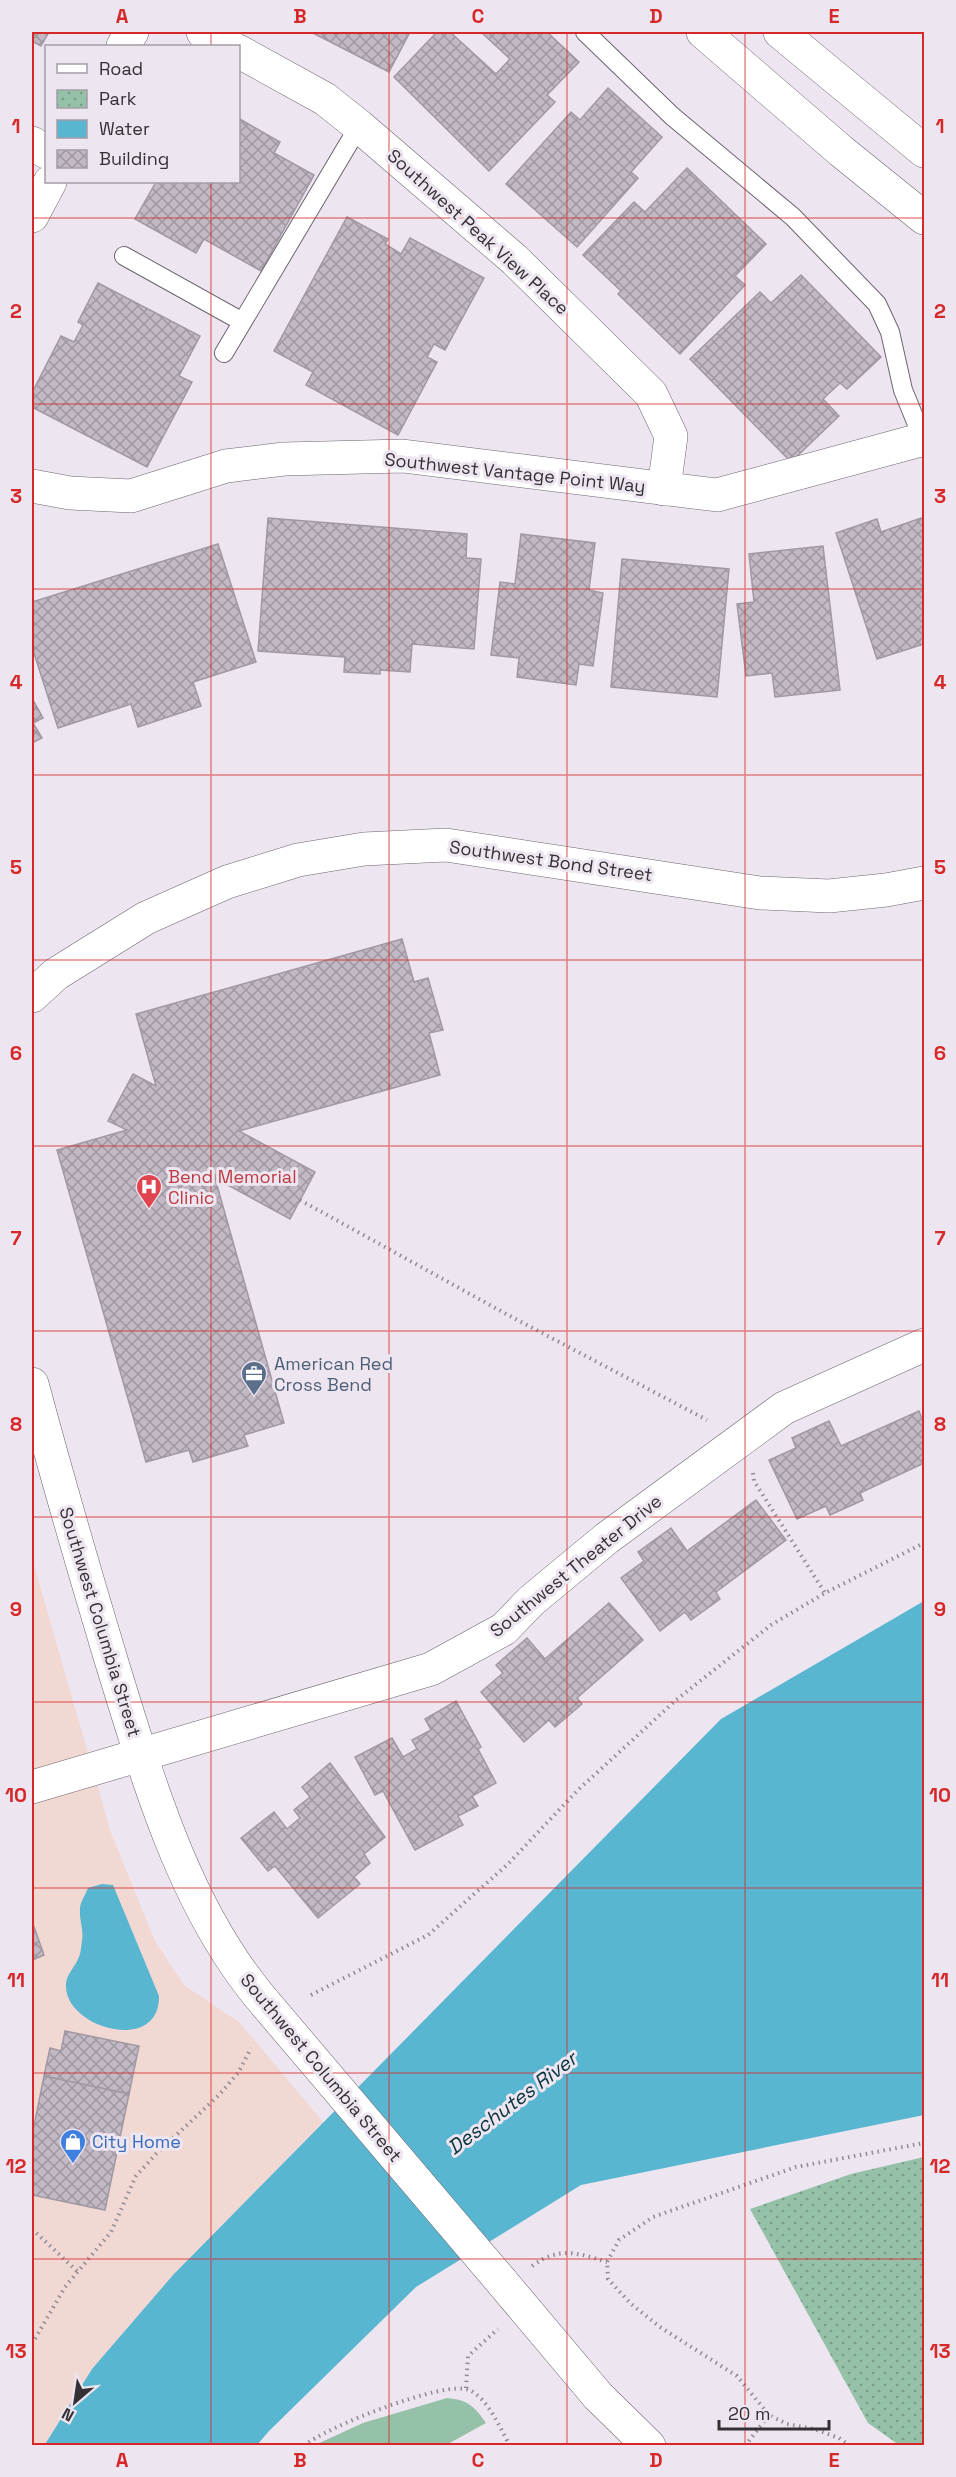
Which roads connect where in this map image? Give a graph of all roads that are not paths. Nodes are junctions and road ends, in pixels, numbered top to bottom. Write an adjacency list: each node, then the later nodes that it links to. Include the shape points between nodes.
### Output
1 (132, 32): 5 (street)
2 (585, 32): 15 (lane, via 672,116 793,216 877,304 890,332 903,390)
3 (703, 32): 11 (street)
4 (780, 32): 8 (street)
5 (124, 45)
6 (240, 51): 7 (street, Southwest Peak View Place, via 325,99)
7 (359, 126): 13 (lane); 17 (street, Southwest Peak View Place, via 515,260 651,394 671,436)
8 (924, 151)
9 (49, 183): 10 (street)
10 (32, 216)
11 (924, 218)
12 (124, 256): 13 (lane)
13 (241, 321): 14 (lane)
14 (224, 353)
15 (923, 439): 17 (street, Southwest Vantage Point Way, via 717,495)
16 (32, 486): 17 (street, Southwest Vantage Point Way, via 70,493 131,496 226,466 284,459 403,456)
17 (664, 489)
18 (924, 883): 19 (street, Southwest Bond Street, via 829,896 760,893 446,845 364,849 298,860 227,882 146,918 56,974)
19 (32, 996)
20 (924, 1346): 22 (street, Southwest Theater Drive, via 784,1408 607,1538 531,1600 504,1629 431,1669)
21 (32, 1384): 22 (street, Southwest Columbia Street)
22 (140, 1755): 23 (street, Southwest Theater Drive); 24 (street, Southwest Columbia Street, bridge, via 199,1908 250,1986 598,2396)
23 (32, 1787)
24 (648, 2445)

